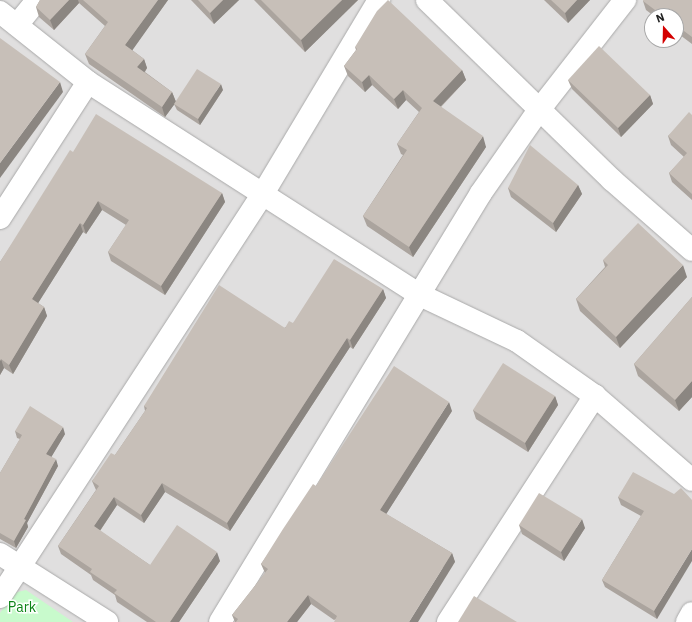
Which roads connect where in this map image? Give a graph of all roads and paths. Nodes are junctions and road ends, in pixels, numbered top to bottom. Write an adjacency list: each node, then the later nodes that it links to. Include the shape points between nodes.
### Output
1 (37, 0): 6 (street)
2 (379, 0): 9 (street)
3 (427, 0): 8 (street)
4 (625, 0): 8 (street)
5 (0, 12): 6 (street)
6 (17, 25): 7 (street)
7 (88, 82): 9 (street); 10 (street)
8 (539, 110): 11 (street, via 612,180); 12 (street, via 481,193)
9 (264, 192): 12 (street); 16 (street)
10 (0, 218)
11 (692, 250)
12 (420, 294): 13 (street, via 516,341); 20 (street)
13 (595, 396): 14 (street); 21 (street)
14 (692, 480)
15 (0, 554): 16 (street)
16 (21, 567): 17 (street); 19 (street)
17 (0, 597)
18 (692, 614): 22 (street)
19 (107, 622)
20 (220, 622)
21 (448, 622)
22 (687, 622)

